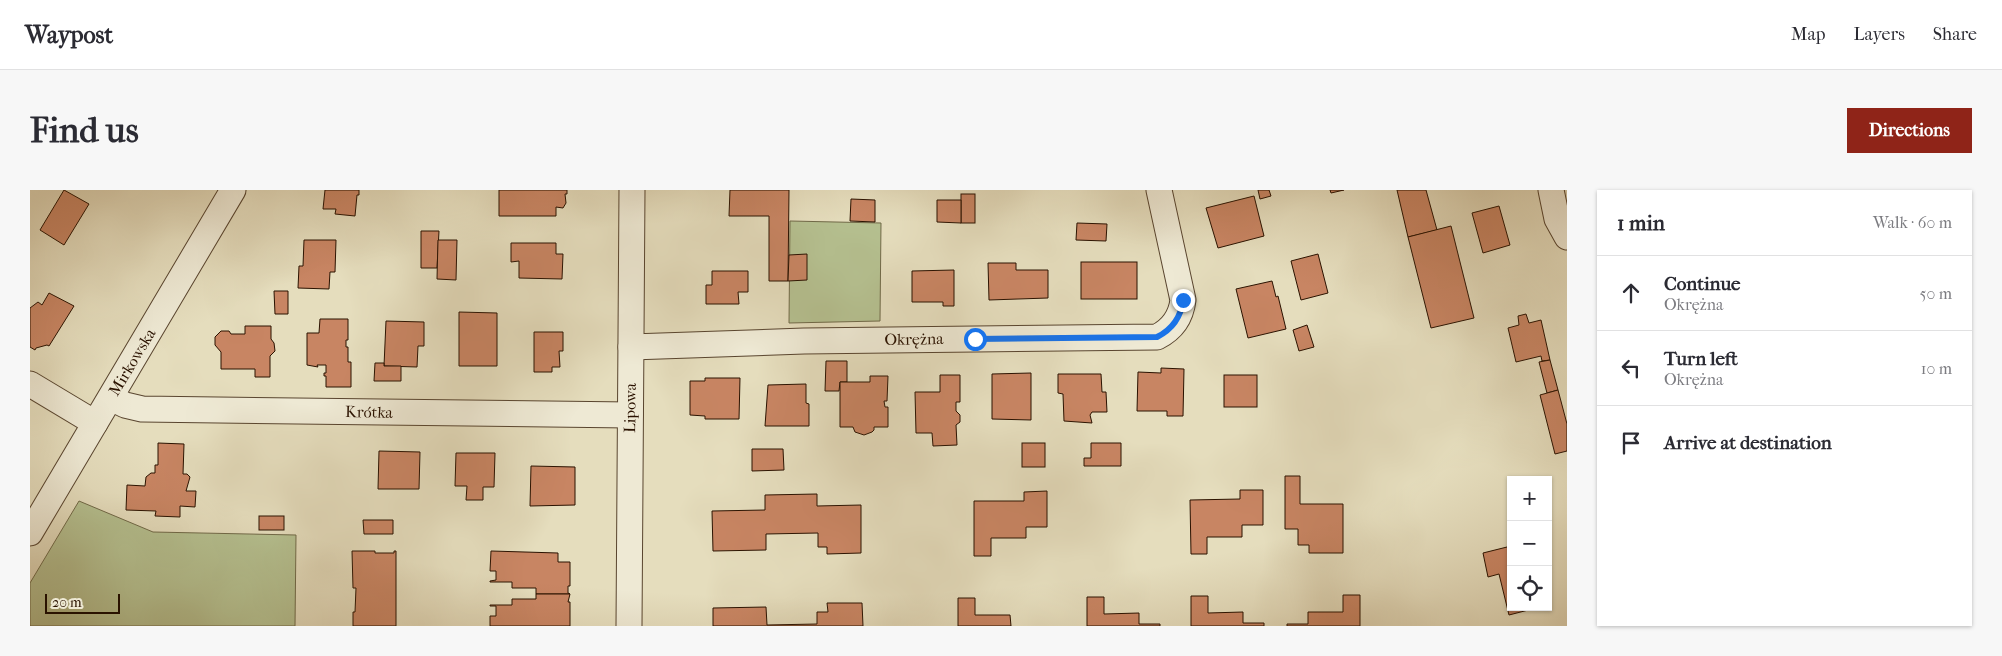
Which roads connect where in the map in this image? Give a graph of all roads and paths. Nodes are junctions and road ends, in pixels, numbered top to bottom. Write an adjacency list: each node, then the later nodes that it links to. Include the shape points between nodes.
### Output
1 (233, 190): 8 (street, Mirkowska)
2 (632, 190): 6 (street, Lipowa)
3 (1159, 190): 6 (street, Okrężna, via 1183,300 1179,316 1166,332 1157,337 804,341)
4 (1551, 190): 5 (street, via 1557,220)
5 (1567, 237)
6 (631, 347): 9 (street, Lipowa)
7 (30, 384): 10 (street)
8 (111, 398): 9 (street, Krótka, via 142,408); 10 (street, Mirkowska)
9 (630, 415): 12 (street, Lipowa)
10 (95, 423): 11 (street, Mirkowska)
11 (30, 533)
12 (629, 626)

